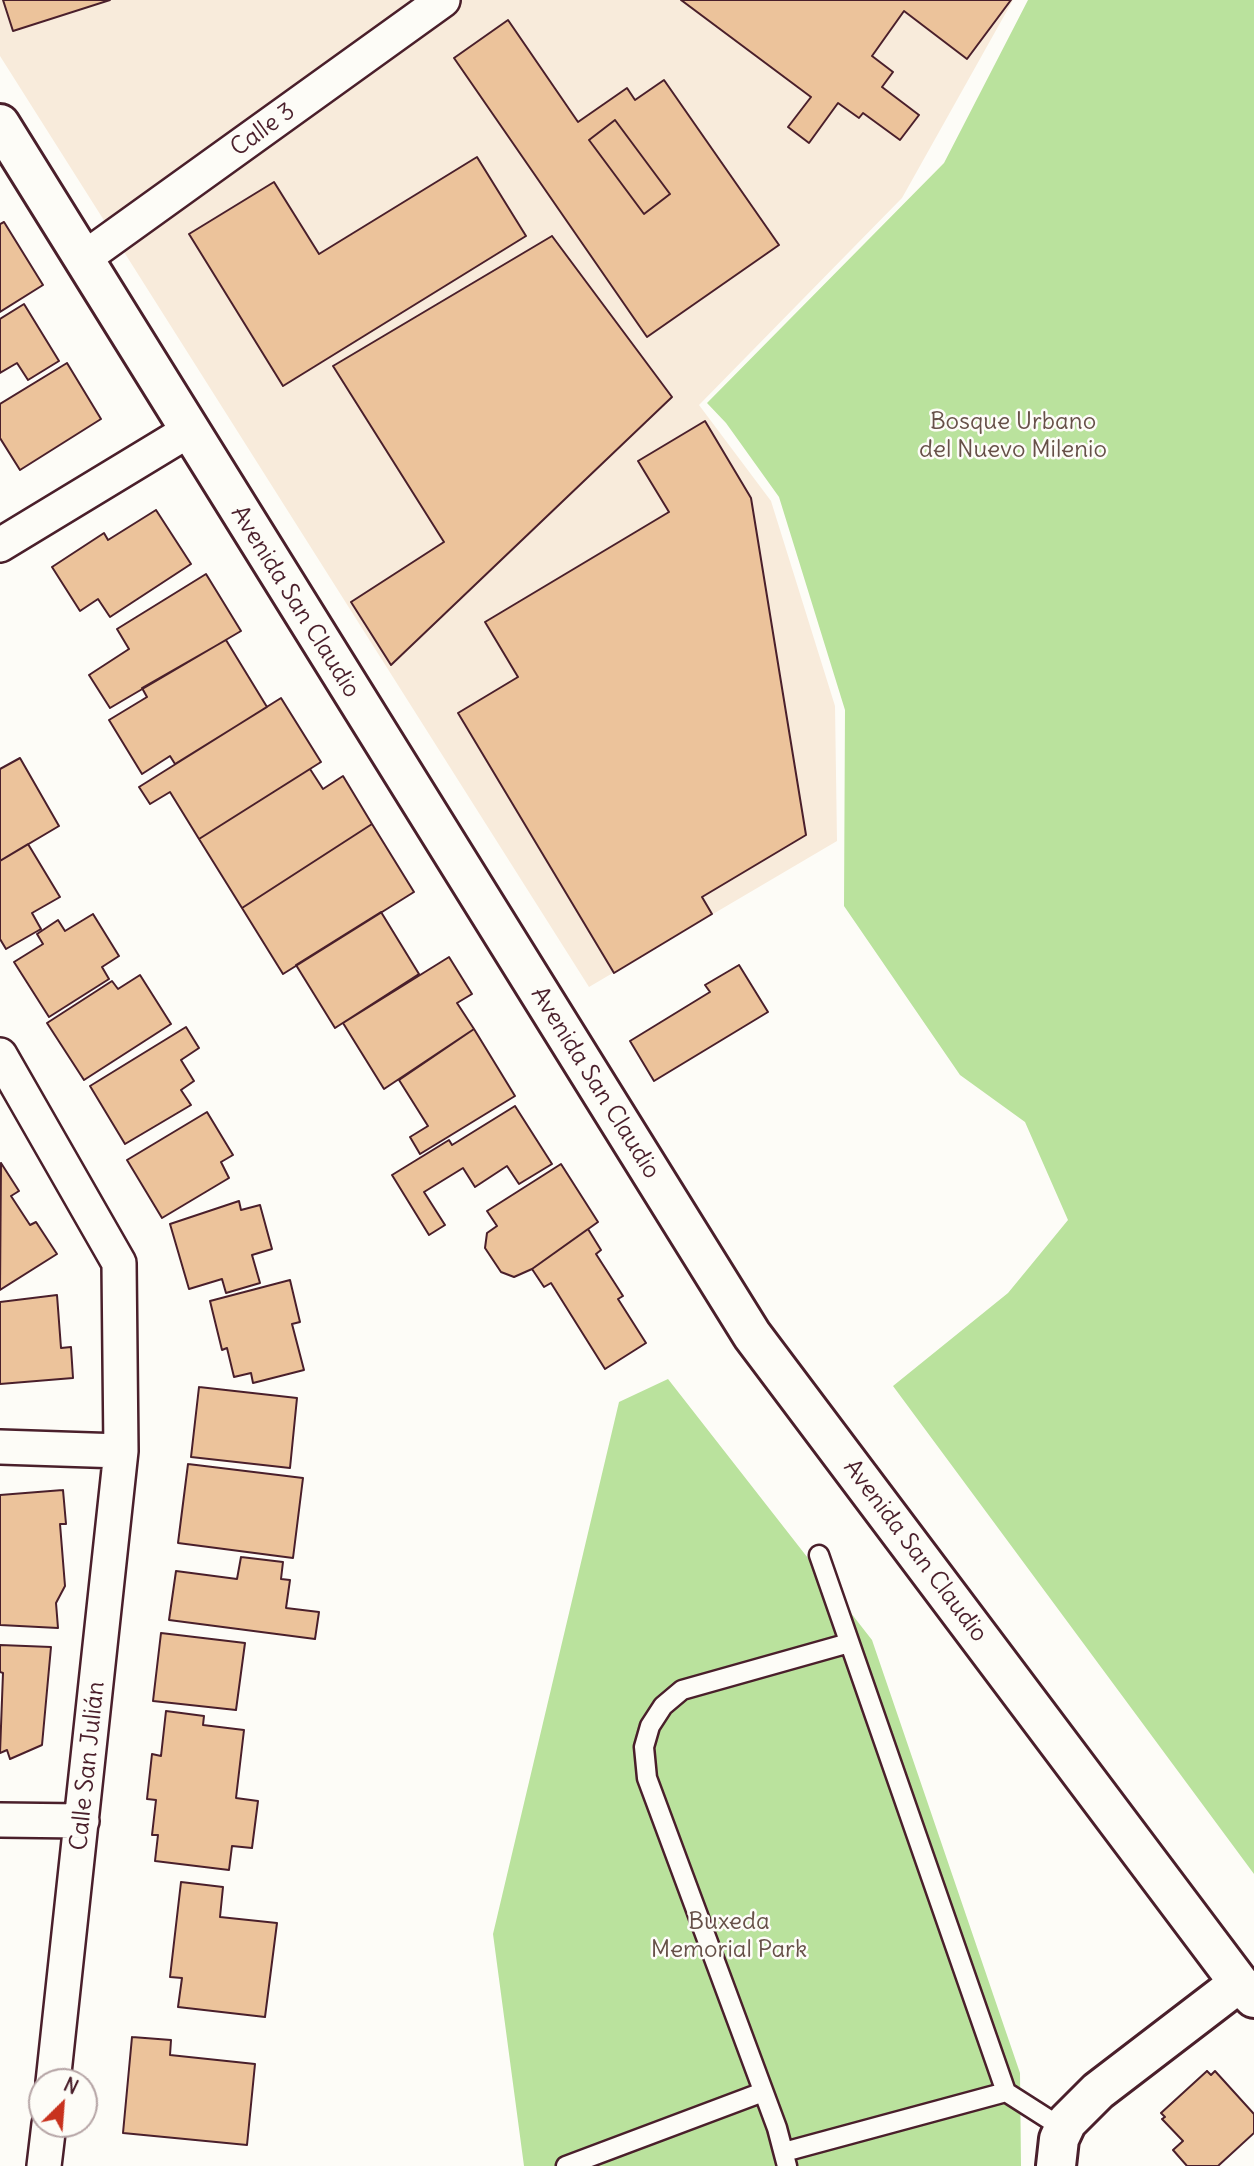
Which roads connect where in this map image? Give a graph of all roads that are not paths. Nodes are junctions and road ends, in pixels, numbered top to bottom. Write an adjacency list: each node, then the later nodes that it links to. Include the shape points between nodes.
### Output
1 (443, 0): 3 (street, Calle 3)
2 (0, 124): 3 (street, Avenida San Claudio)
3 (83, 259): 4 (street, Avenida San Claudio)
4 (188, 431): 5 (street); 13 (street, Avenida San Claudio, via 752,1335)
5 (0, 545)
6 (0, 1055): 8 (street, Calle San Julián, via 119,1263)
7 (0, 1447): 8 (street)
8 (121, 1451): 12 (street, Calle San Julián)
9 (819, 1555): 10 (lane)
10 (849, 1643): 15 (lane, via 682,1690 663,1706 644,1747 648,1778); 16 (lane)
11 (0, 1820): 12 (street)
12 (82, 1821): 14 (street, Calle San Julián)
13 (1249, 1984): 17 (street, via 1098,2091)
14 (55, 2068)
15 (763, 2092): 19 (lane); 21 (lane)
16 (1006, 2092): 17 (lane); 19 (lane)
17 (1064, 2129): 22 (street)
18 (47, 2138): 20 (street)
19 (786, 2159)
20 (44, 2166)
21 (566, 2166)
22 (1056, 2166)

